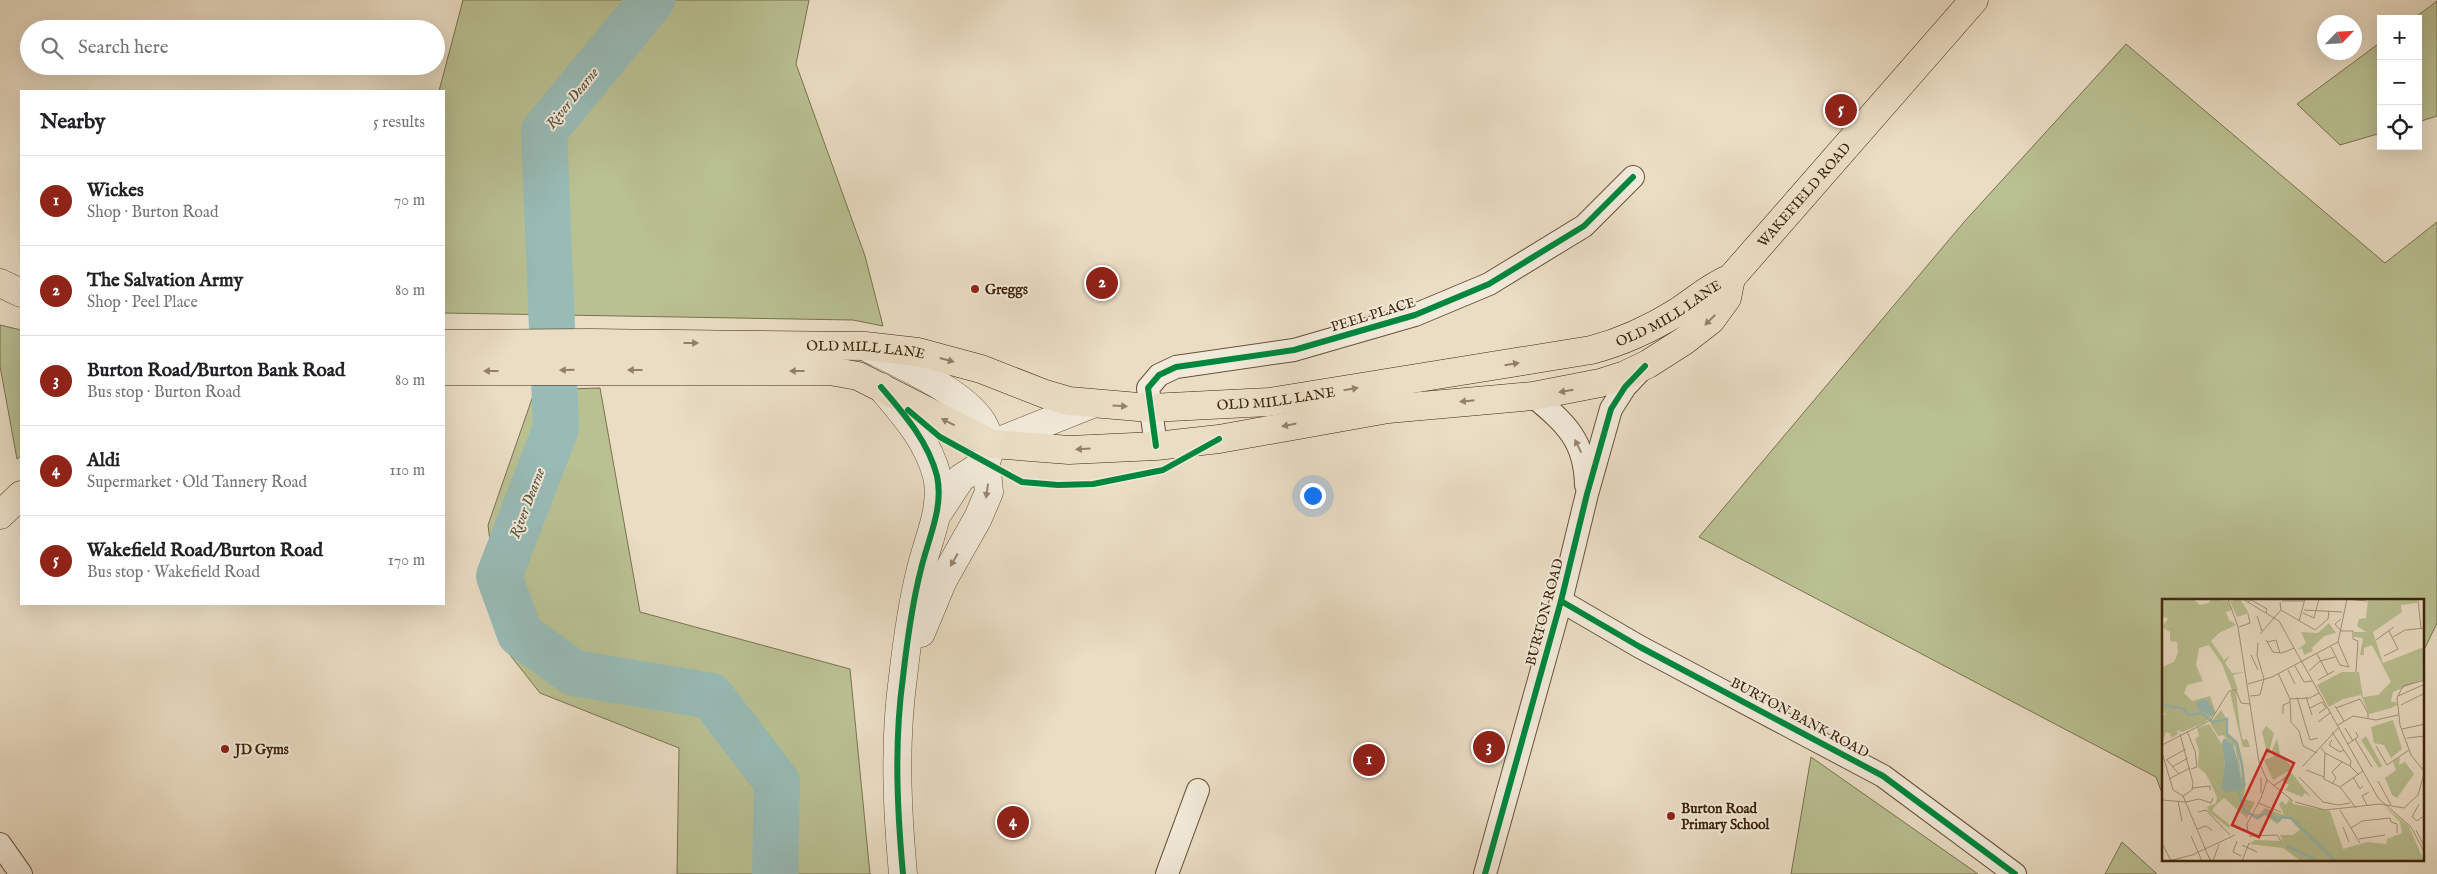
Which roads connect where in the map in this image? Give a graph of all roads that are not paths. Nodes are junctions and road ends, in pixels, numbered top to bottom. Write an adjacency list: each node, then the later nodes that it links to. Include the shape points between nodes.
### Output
1 (1974, 0): 3 (main road, WAKEFIELD ROAD)
2 (1633, 176): 13 (street, PEEL PLACE, via 1584,226 1489,284 1415,315 1294,350 1176,367 1159,375 1148,388)
3 (1731, 278): 8 (main road, OLD MILL LANE, one-way to 8, via 1727,298 1711,320); 13 (main road, OLD MILL LANE, one-way to 3, via 1269,402 1591,350 1610,345 1665,320 1715,284)
4 (0, 283): 5 (main road)
5 (20, 293)
6 (445, 344): 7 (main road, OLD MILL LANE, one-way to 7)
7 (865, 346): 12 (main road, OLD MILL LANE, one-way to 12, via 918,352 981,369 1045,394); 15 (street, via 963,401 982,422)
8 (1645, 366): 11 (main road, OLD MILL LANE, one-way to 11, via 1600,383); 16 (street, BURTON ROAD, via 1625,387 1611,409)
9 (445, 371): 10 (main road, OLD MILL LANE, one-way to 9, via 858,376 830,371)
10 (881, 387): 15 (main road, OLD MILL LANE, one-way to 10); 18 (street, via 924,442 937,478)
11 (1533, 396): 14 (main road, OLD MILL LANE, one-way to 14, via 1388,409 1219,439); 16 (street, BURTON ROAD, one-way to 11, via 1580,446 1563,424)
12 (1092, 404): 13 (main road, OLD MILL LANE, one-way to 13); 15 (street)
13 (1150, 408): 14 (street, PEEL PLACE)
14 (1156, 446): 15 (main road, OLD MILL LANE, one-way to 15)
15 (989, 453): 18 (street, via 960,478); 21 (street, one-way to 21, via 989,492 943,580)
16 (1587, 494): 20 (street, BURTON ROAD)
17 (20, 496): 19 (main road)
18 (938, 513): 21 (street, via 920,569)
19 (0, 515)
20 (1561, 600): 27 (street, BURTON ROAD); 28 (street, BURTON BANK ROAD, via 1640,647 1883,776)
21 (903, 678): 25 (street, via 897,738 896,801)
22 (1198, 790): 26 (street)
23 (0, 844): 24 (street)
24 (21, 874)
25 (903, 874)
26 (1167, 874)
27 (1485, 874)
28 (2015, 874)

